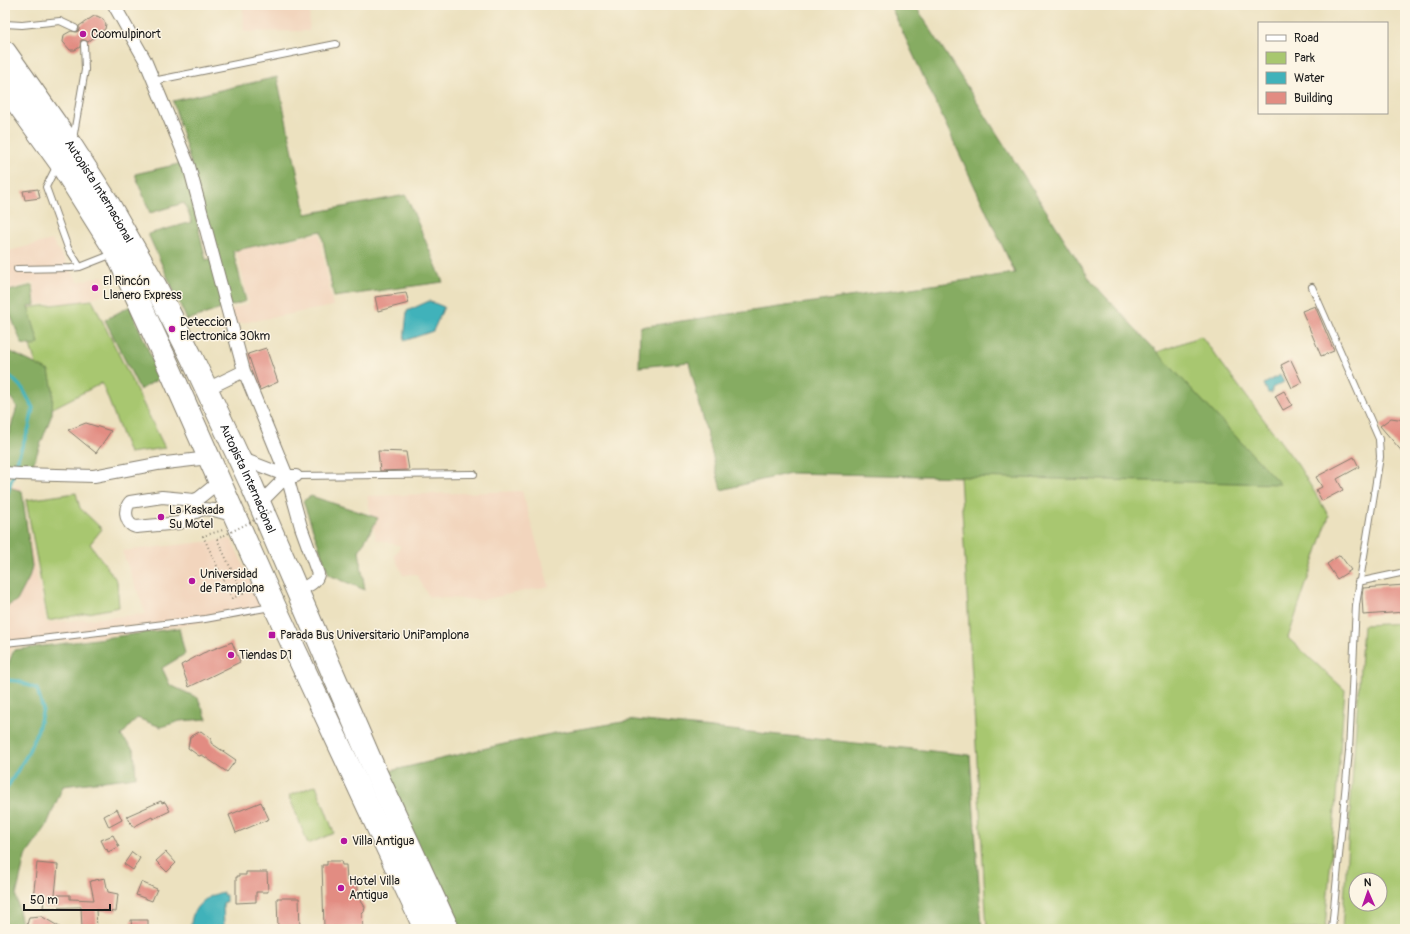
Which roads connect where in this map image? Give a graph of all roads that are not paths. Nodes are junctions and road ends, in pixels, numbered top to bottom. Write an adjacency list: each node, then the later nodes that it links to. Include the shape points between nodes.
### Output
1 (114, 5): 7 (street, via 145,60)
2 (5, 24): 3 (lane, via 60,21)
3 (75, 28)
4 (84, 44): 9 (lane, via 85,70)
5 (336, 44): 7 (lane)
6 (5, 52): 9 (highway, Autopista Internacional)
7 (153, 81): 14 (street, via 189,166)
8 (5, 86): 9 (highway, Autopista Internacional)
9 (66, 154): 10 (highway, Autopista Internacional); 11 (lane, via 46,187 68,248); 15 (highway, Autopista Internacional, via 108,203 159,293)
10 (116, 252): 11 (lane); 16 (highway, Autopista Internacional)
11 (80, 266): 12 (lane)
12 (17, 268)
13 (1312, 287): 27 (lane, via 1379,439 1380,457)
14 (244, 371): 15 (street); 20 (street)
15 (207, 388): 17 (highway, Autopista Internacional)
16 (209, 458): 18 (street, via 157,464 94,476); 21 (highway, Autopista Internacional)
17 (240, 458): 20 (street); 23 (highway, Autopista Internacional)
18 (5, 473)
19 (474, 474): 20 (lane)
20 (292, 476): 23 (street); 28 (street, via 301,527 318,574 315,581)
21 (220, 481): 22 (street, via 199,498); 25 (highway, Autopista Internacional)
22 (186, 499): 24 (street); 24 (street, via 162,497 130,502 126,509 127,520 136,527 180,523)
23 (269, 506): 28 (highway, Autopista Internacional)
24 (191, 514): 25 (street, via 203,509 214,510)
25 (233, 524): 29 (highway, Autopista Internacional)
26 (1405, 572): 27 (lane)
27 (1358, 582): 33 (lane, via 1349,751)
28 (297, 591): 32 (highway, Autopista Internacional, via 376,773)
29 (275, 607): 30 (lane); 31 (highway, Autopista Internacional)
30 (5, 642)
31 (425, 929)
32 (448, 929)
33 (1332, 929)

